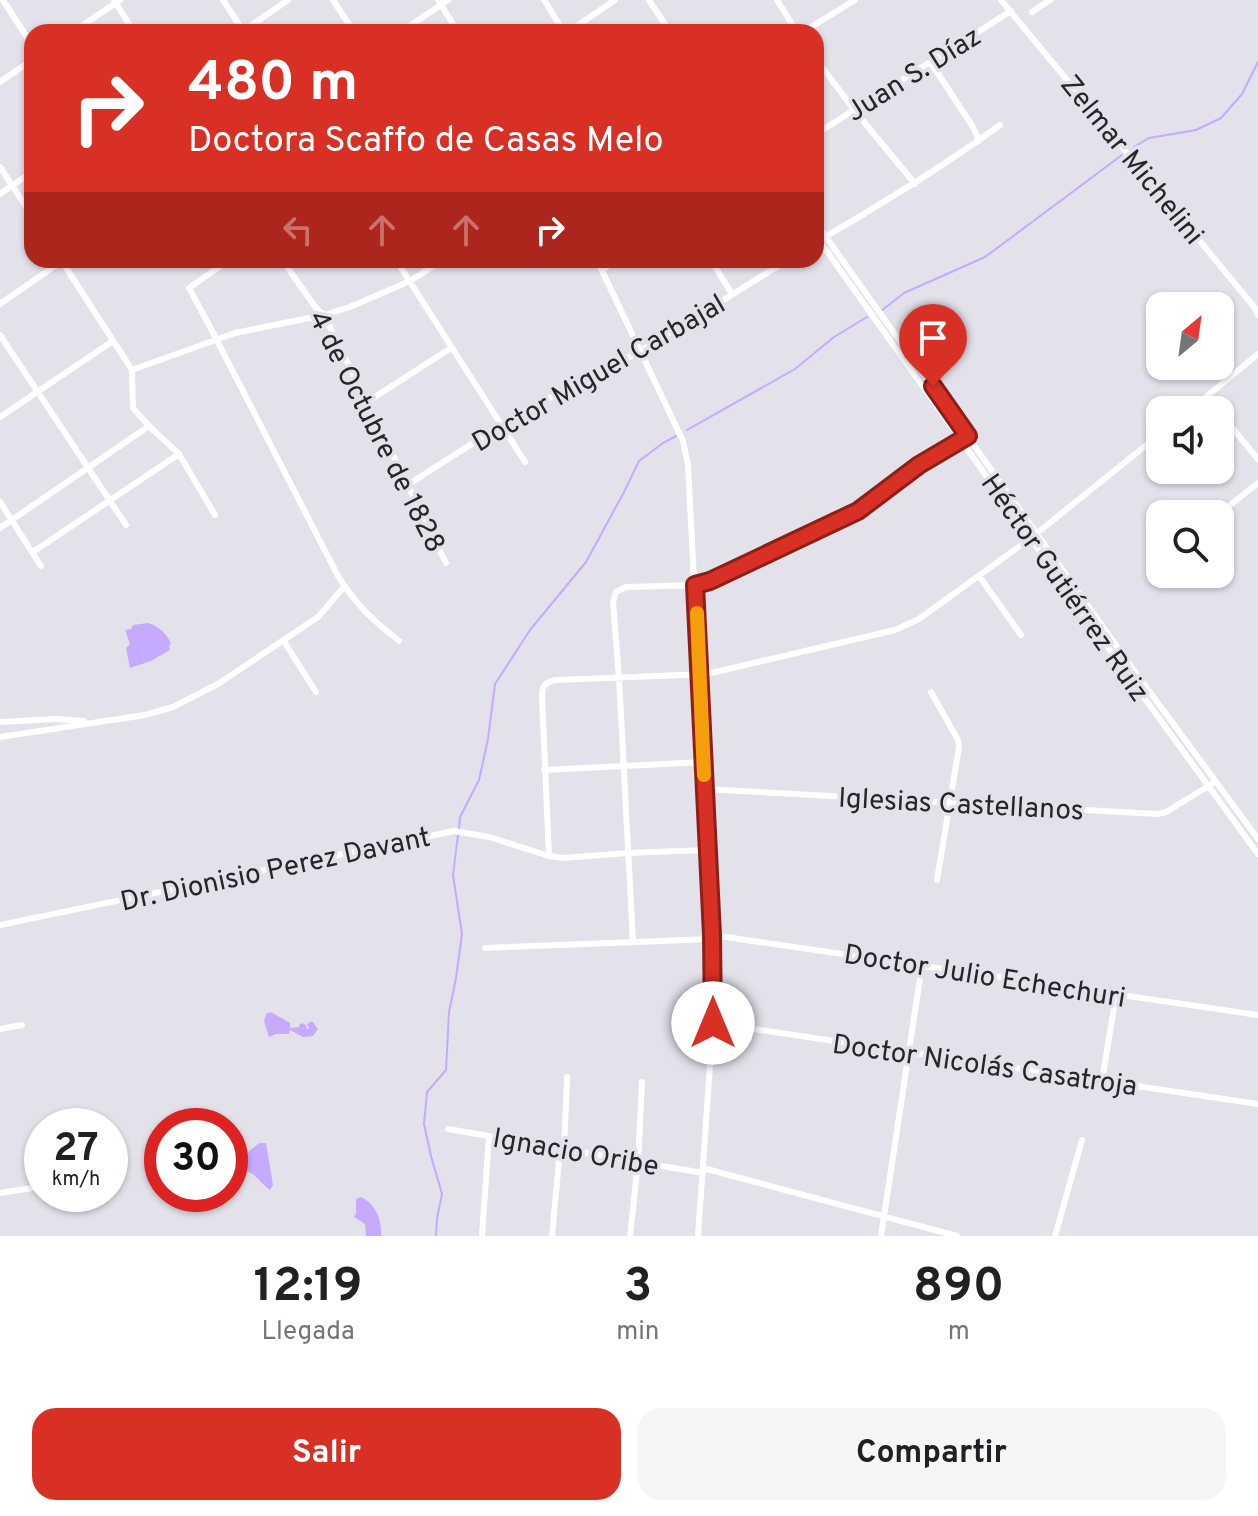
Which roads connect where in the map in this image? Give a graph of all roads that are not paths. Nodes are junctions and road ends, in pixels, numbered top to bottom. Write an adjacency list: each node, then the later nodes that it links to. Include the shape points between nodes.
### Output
1 (3, 0): 29 (street)
2 (223, 0): 19 (street)
3 (288, 0): 20 (street)
4 (333, 0): 21 (street)
5 (448, 0): 14 (street)
6 (544, 0): 24 (street)
7 (615, 0): 25 (street)
8 (649, 0): 26 (street)
9 (777, 0): 27 (street)
10 (855, 0): 28 (street)
11 (1001, 0): 15 (street, Zelmar Michelini)
12 (1050, 0): 16 (street)
13 (117, 1): 17 (street); 18 (street)
14 (439, 2): 22 (street); 23 (street)
15 (1011, 11): 30 (street, Juan S. Díaz); 59 (street, Zelmar Michelini)
16 (1032, 12)
17 (84, 24)
18 (130, 24)
19 (238, 24)
20 (254, 24)
21 (349, 24)
22 (411, 24)
23 (453, 24)
24 (560, 24)
25 (578, 24)
26 (665, 24)
27 (792, 24)
28 (816, 24)
29 (24, 33)
30 (931, 63): 34 (street, Juan S. Díaz); 37 (street)
31 (24, 66): 33 (street)
32 (824, 70): 34 (street)
33 (0, 82)
34 (855, 111): 36 (street, Juan S. Díaz); 40 (street)
35 (1000, 125): 37 (street)
36 (824, 129)
37 (979, 141): 40 (street)
38 (0, 167): 41 (street)
39 (24, 178): 41 (street)
40 (915, 184): 44 (street)
41 (13, 186): 42 (street); 43 (street)
42 (0, 194)
43 (24, 203)
44 (824, 237)
45 (824, 244): 75 (street, Héctor Gutiérrez Ruiz)
46 (52, 268): 58 (street)
47 (66, 268): 63 (street)
48 (218, 268): 62 (street, via 189,288)
49 (288, 268): 60 (street, 4 de Octubre de 1828)
50 (401, 268): 56 (street)
51 (430, 268): 56 (street)
52 (605, 268): 55 (street)
53 (716, 268): 57 (street)
54 (775, 268): 57 (street, Doctor Miguel Carbajal)
55 (602, 270): 65 (street)
56 (410, 281): 60 (street); 64 (street)
57 (732, 294): 65 (street, Doctor Miguel Carbajal)
58 (0, 304)
59 (1257, 311)
60 (324, 315): 62 (street); 70 (street, 4 de Octubre de 1828)
61 (0, 335): 68 (street)
62 (216, 340): 67 (street); 96 (street)
63 (113, 341): 67 (street); 68 (street)
64 (451, 348): 70 (street); 73 (street)
65 (641, 351): 73 (street, Doctor Miguel Carbajal); 95 (street, via 686,450)
66 (1258, 354): 69 (street)
67 (132, 370): 72 (street, via 133,408)
68 (37, 392): 71 (street); 80 (street)
69 (1208, 396)
70 (367, 402): 82 (street, 4 de Octubre de 1828)
71 (0, 417)
72 (149, 426): 77 (street); 80 (street)
73 (501, 426): 79 (street); 82 (street, Doctor Miguel Carbajal)
74 (1234, 429): 78 (street)
75 (965, 438): 90 (street, Héctor Gutiérrez Ruiz); 95 (street, via 858,511); 110 (street, Héctor Gutiérrez Ruiz)
76 (1146, 445): 90 (street)
77 (179, 454): 83 (street); 86 (street)
78 (1258, 459)
79 (525, 462)
80 (88, 468): 83 (street); 87 (street)
81 (1258, 483): 85 (street)
82 (409, 484): 92 (street, 4 de Octubre de 1828)
83 (110, 501): 88 (street); 91 (street)
84 (0, 502): 87 (street)
85 (1234, 502)
86 (215, 515)
87 (12, 520): 89 (street); 91 (street)
88 (126, 525)
89 (0, 528)
90 (1031, 538): 94 (street); 110 (street, Héctor Gutiérrez Ruiz)
91 (33, 552): 93 (street)
92 (446, 563)
93 (41, 566)
94 (979, 576): 97 (street); 100 (street, via 901,628)
95 (695, 585): 100 (street); 101 (street, via 626,587 616,592)
96 (344, 587): 98 (street, via 318,617); 99 (street)
97 (1021, 635)
98 (283, 640): 102 (street); 105 (street, via 173,707)
99 (399, 641)
100 (700, 675): 101 (street); 107 (street)
101 (619, 678): 108 (street); 109 (street, via 544,684)
102 (316, 692)
103 (931, 692): 112 (street, via 958,740)
104 (0, 722): 105 (street)
105 (95, 722): 106 (street)
106 (0, 737)
107 (704, 762): 108 (street); 111 (street)
108 (623, 766): 109 (street); 117 (street)
109 (544, 770): 119 (street)
110 (1212, 784): 112 (street, Iglesias Castellanos, via 1158,814); 113 (street, Héctor Gutiérrez Ruiz); 114 (street, Héctor Gutiérrez Ruiz)
111 (705, 789): 112 (street, Iglesias Castellanos); 116 (street)
112 (950, 802): 120 (street)
113 (1255, 832): 114 (street); 115 (street, Héctor Gutiérrez Ruiz)
114 (1245, 836): 118 (street, Héctor Gutiérrez Ruiz)
115 (1258, 839)
116 (708, 850): 117 (street, Dr. Dionisio Perez Davant); 122 (street)
117 (627, 853): 119 (street, Dr. Dionisio Perez Davant); 123 (street)
118 (1258, 854)
119 (549, 856): 121 (street, Dr. Dionisio Perez Davant, via 454,831)
120 (937, 880)
121 (0, 925)
122 (712, 937): 123 (street, Doctor Julio Echechuri); 125 (street, Doctor Julio Echechuri); 128 (street)
123 (633, 942): 124 (street, Doctor Julio Echechuri)
124 (485, 948)
125 (922, 965): 126 (street, Doctor Julio Echechuri); 131 (street)
126 (1116, 995): 127 (street, Doctor Julio Echechuri); 133 (street)
127 (1258, 1015)
128 (713, 1023): 131 (street, Doctor Nicolás Casatroja); 141 (street)
129 (22, 1025): 130 (street)
130 (0, 1029)
131 (909, 1052): 133 (street, Doctor Nicolás Casatroja); 144 (street)
132 (567, 1077): 139 (street)
133 (1102, 1081): 135 (street, Doctor Nicolás Casatroja)
134 (642, 1082): 140 (street)
135 (1258, 1104)
136 (448, 1129): 137 (street, Ignacio Oribe)
137 (489, 1136): 139 (street, Ignacio Oribe); 145 (street)
138 (1082, 1140): 151 (street)
139 (562, 1149): 140 (street, Ignacio Oribe); 146 (street)
140 (638, 1162): 141 (street, Ignacio Oribe); 147 (street)
141 (703, 1170): 144 (street, Ignacio Oribe); 148 (street)
142 (24, 1189): 143 (street)
143 (0, 1193)
144 (884, 1216): 149 (street); 150 (street, Ignacio Oribe)
145 (482, 1236)
146 (552, 1236)
147 (630, 1236)
148 (698, 1236)
149 (881, 1236)
150 (957, 1236)
151 (1055, 1236)

